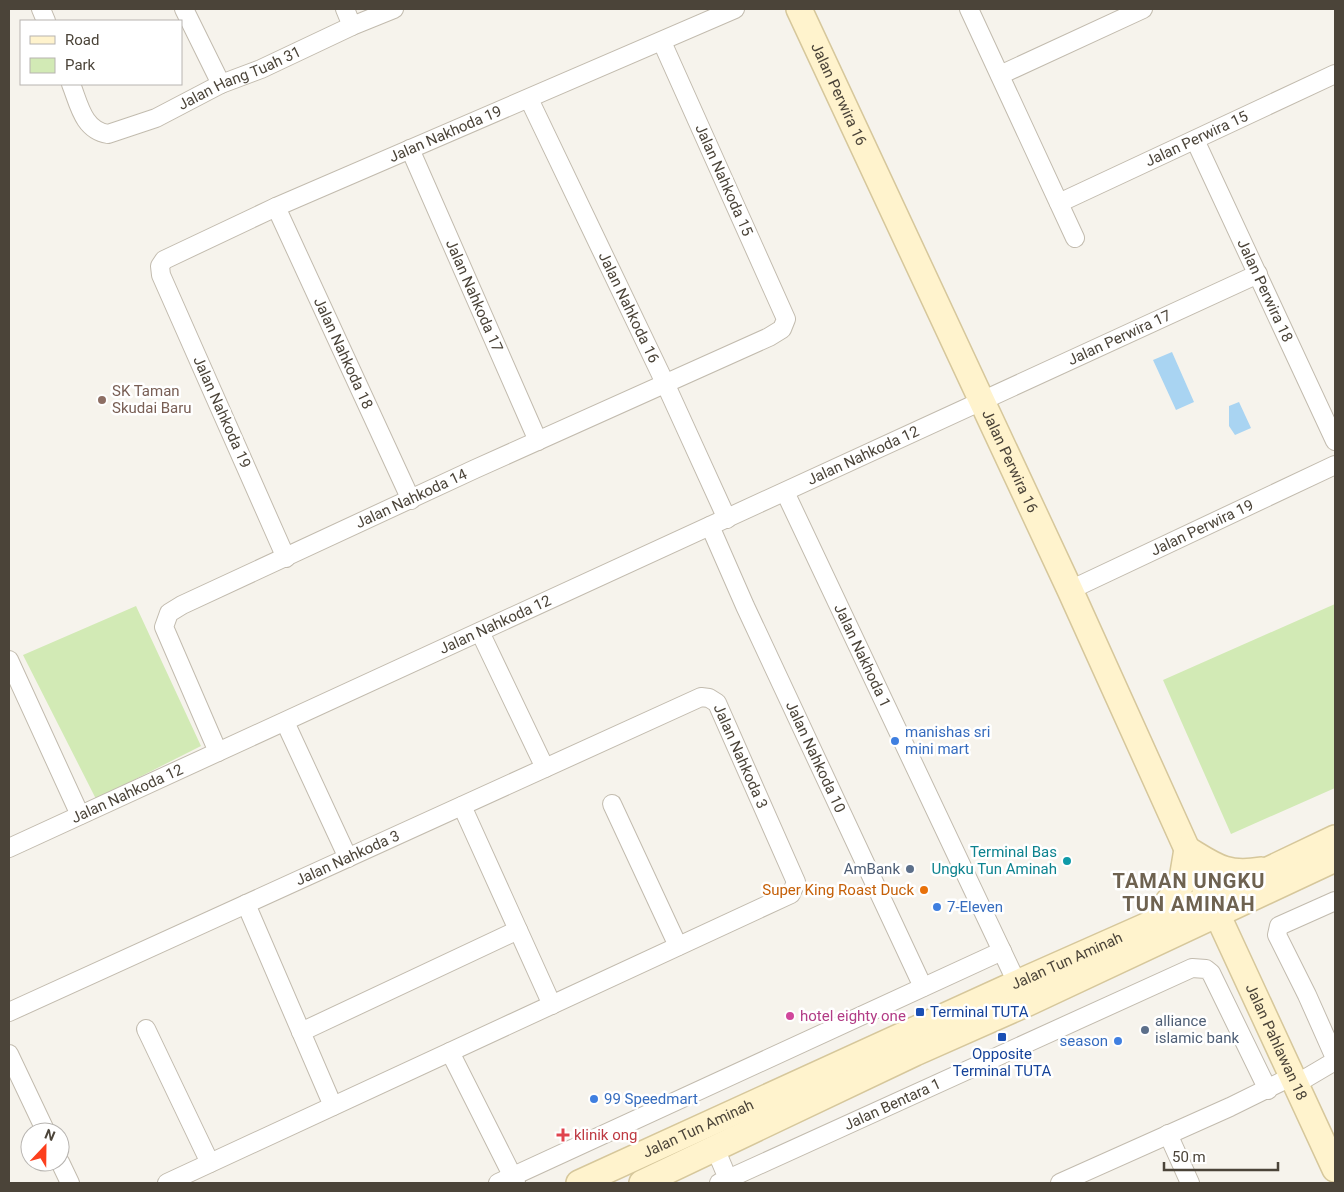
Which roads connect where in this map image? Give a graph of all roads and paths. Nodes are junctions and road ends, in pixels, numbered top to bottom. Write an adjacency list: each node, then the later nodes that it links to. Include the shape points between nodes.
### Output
1 (184, 9): 12 (street)
2 (345, 9): 8 (street)
3 (394, 9): 8 (street, Jalan Hang Tuah 31)
4 (735, 9): 9 (street, Jalan Nakhoda 19)
5 (799, 9): 24 (main road, Jalan Perwira 16)
6 (969, 9): 11 (street)
7 (1143, 9): 11 (street)
8 (352, 26): 12 (street, Jalan Hang Tuah 31)
9 (662, 42): 14 (street, Jalan Nakhoda 19); 22 (street, Jalan Nahkoda 15)
10 (1335, 74): 15 (street, Jalan Perwira 15)
11 (1000, 75): 17 (street)
12 (221, 84): 13 (street, Jalan Hang Tuah 31, via 156,118 108,134 90,127)
13 (71, 85)
14 (529, 99): 16 (street, Jalan Nakhoda 19); 23 (street, Jalan Nahkoda 16)
15 (1195, 140): 17 (street, Jalan Perwira 15); 21 (street, Jalan Perwira 18)
16 (410, 150): 18 (street, Jalan Nakhoda 19); 25 (street, Jalan Nahkoda 17)
17 (1059, 203): 19 (street)
18 (276, 207): 20 (street, Jalan Nakhoda 19, via 164,260); 29 (street, Jalan Nahkoda 18)
19 (1075, 238)
20 (160, 266): 32 (street, Jalan Nahkoda 19, via 161,275)
21 (1258, 274): 24 (street, Jalan Perwira 17); 26 (street, Jalan Perwira 18)
22 (786, 319): 23 (street, Jalan Nahkoda 14, via 782,329 769,336)
23 (665, 383): 25 (street, Jalan Nahkoda 14); 30 (street, Jalan Nahkoda 16)
24 (981, 400): 28 (street, Jalan Nahkoda 12); 33 (main road, Jalan Perwira 16)
25 (538, 441): 29 (street, Jalan Nahkoda 14)
26 (1335, 441)
27 (1335, 465): 33 (street, Jalan Perwira 19)
28 (786, 492): 30 (street, Jalan Nahkoda 12); 56 (street, Jalan Nakhoda 1)
29 (411, 500): 32 (street, Jalan Nahkoda 14)
30 (727, 519): 31 (street, Jalan Nahkoda 12)
31 (710, 526): 34 (street, Jalan Nahkoda 12); 59 (street, Jalan Nahkoda 10)
32 (286, 558): 38 (street, Jalan Nahkoda 14, via 182,605 169,613 164,627)
33 (1070, 590): 45 (main road, Jalan Perwira 16)
34 (480, 632): 37 (street, Jalan Nahkoda 12); 39 (street)
35 (9, 660): 36 (street)
36 (15, 691): 42 (street)
37 (285, 722): 38 (street, Jalan Nahkoda 12); 46 (street)
38 (218, 752): 42 (street, Jalan Nahkoda 12)
39 (545, 768): 41 (street, Jalan Nahkoda 3); 55 (street, Jalan Nahkoda 3, via 701,697 717,703 796,882 791,894)
40 (612, 804): 55 (street)
41 (462, 806): 46 (street, Jalan Nahkoda 3); 53 (street)
42 (80, 815): 44 (street, Jalan Nahkoda 12)
43 (1335, 838): 48 (main road, Jalan Tun Aminah)
44 (9, 848)
45 (1187, 849): 48 (main road, via 1219,869 1235,872); 52 (main road, Jalan Perwira 16); 54 (main road, via 1182,885)
46 (348, 858): 51 (street, Jalan Nahkoda 3)
47 (1335, 859): 49 (main road, Jalan Tun Aminah)
48 (1270, 869): 52 (main road, Jalan Tun Aminah)
49 (1256, 896): 52 (main road, Jalan Tun Aminah); 57 (main road, via 1239,927)
50 (1335, 901): 66 (street, via 1280,926 1276,935)
51 (246, 904): 61 (street, Jalan Nahkoda 3); 63 (street)
52 (1213, 906): 54 (main road, Jalan Tun Aminah); 57 (main road, Jalan Pahlawan 18)
53 (518, 930): 60 (street); 63 (street)
54 (1161, 930): 57 (main road, via 1212,939); 58 (main road, Jalan Tun Aminah); 72 (main road, Jalan Tun Aminah, via 1028,1003)
55 (678, 946): 60 (street, Jalan Nahkoda 3)
56 (1002, 951): 58 (street, Jalan Nakhoda 1); 59 (street)
57 (1235, 953): 67 (main road, Jalan Pahlawan 18)
58 (1017, 983): 78 (main road, Jalan Tun Aminah)
59 (923, 987): 75 (street)
60 (552, 1005): 64 (street, Jalan Nahkoda 3)
61 (9, 1012)
62 (146, 1029): 73 (street)
63 (301, 1032): 69 (street)
64 (450, 1052): 69 (street, Jalan Nahkoda 3); 75 (street)
65 (9, 1054): 70 (street)
66 (1335, 1059): 67 (street)
67 (1294, 1080): 68 (street); 74 (main road, Jalan Pahlawan 18)
68 (1268, 1090): 71 (street); 76 (street, Jalan Bentara 1, via 1211,973 1206,969 1192,968)
69 (333, 1106): 73 (street, Jalan Nahkoda 3)
70 (41, 1122)
71 (1168, 1134): 80 (street); 81 (street)
72 (715, 1148): 76 (street, Jalan Bentara 1); 79 (main road, Jalan Tun Aminah)
73 (210, 1163): 77 (street, Jalan Nahkoda 3)
74 (1335, 1169)
75 (509, 1181)
76 (726, 1182)
77 (167, 1183)
78 (579, 1183)
79 (642, 1183)
80 (1060, 1183)
81 (1190, 1183)

